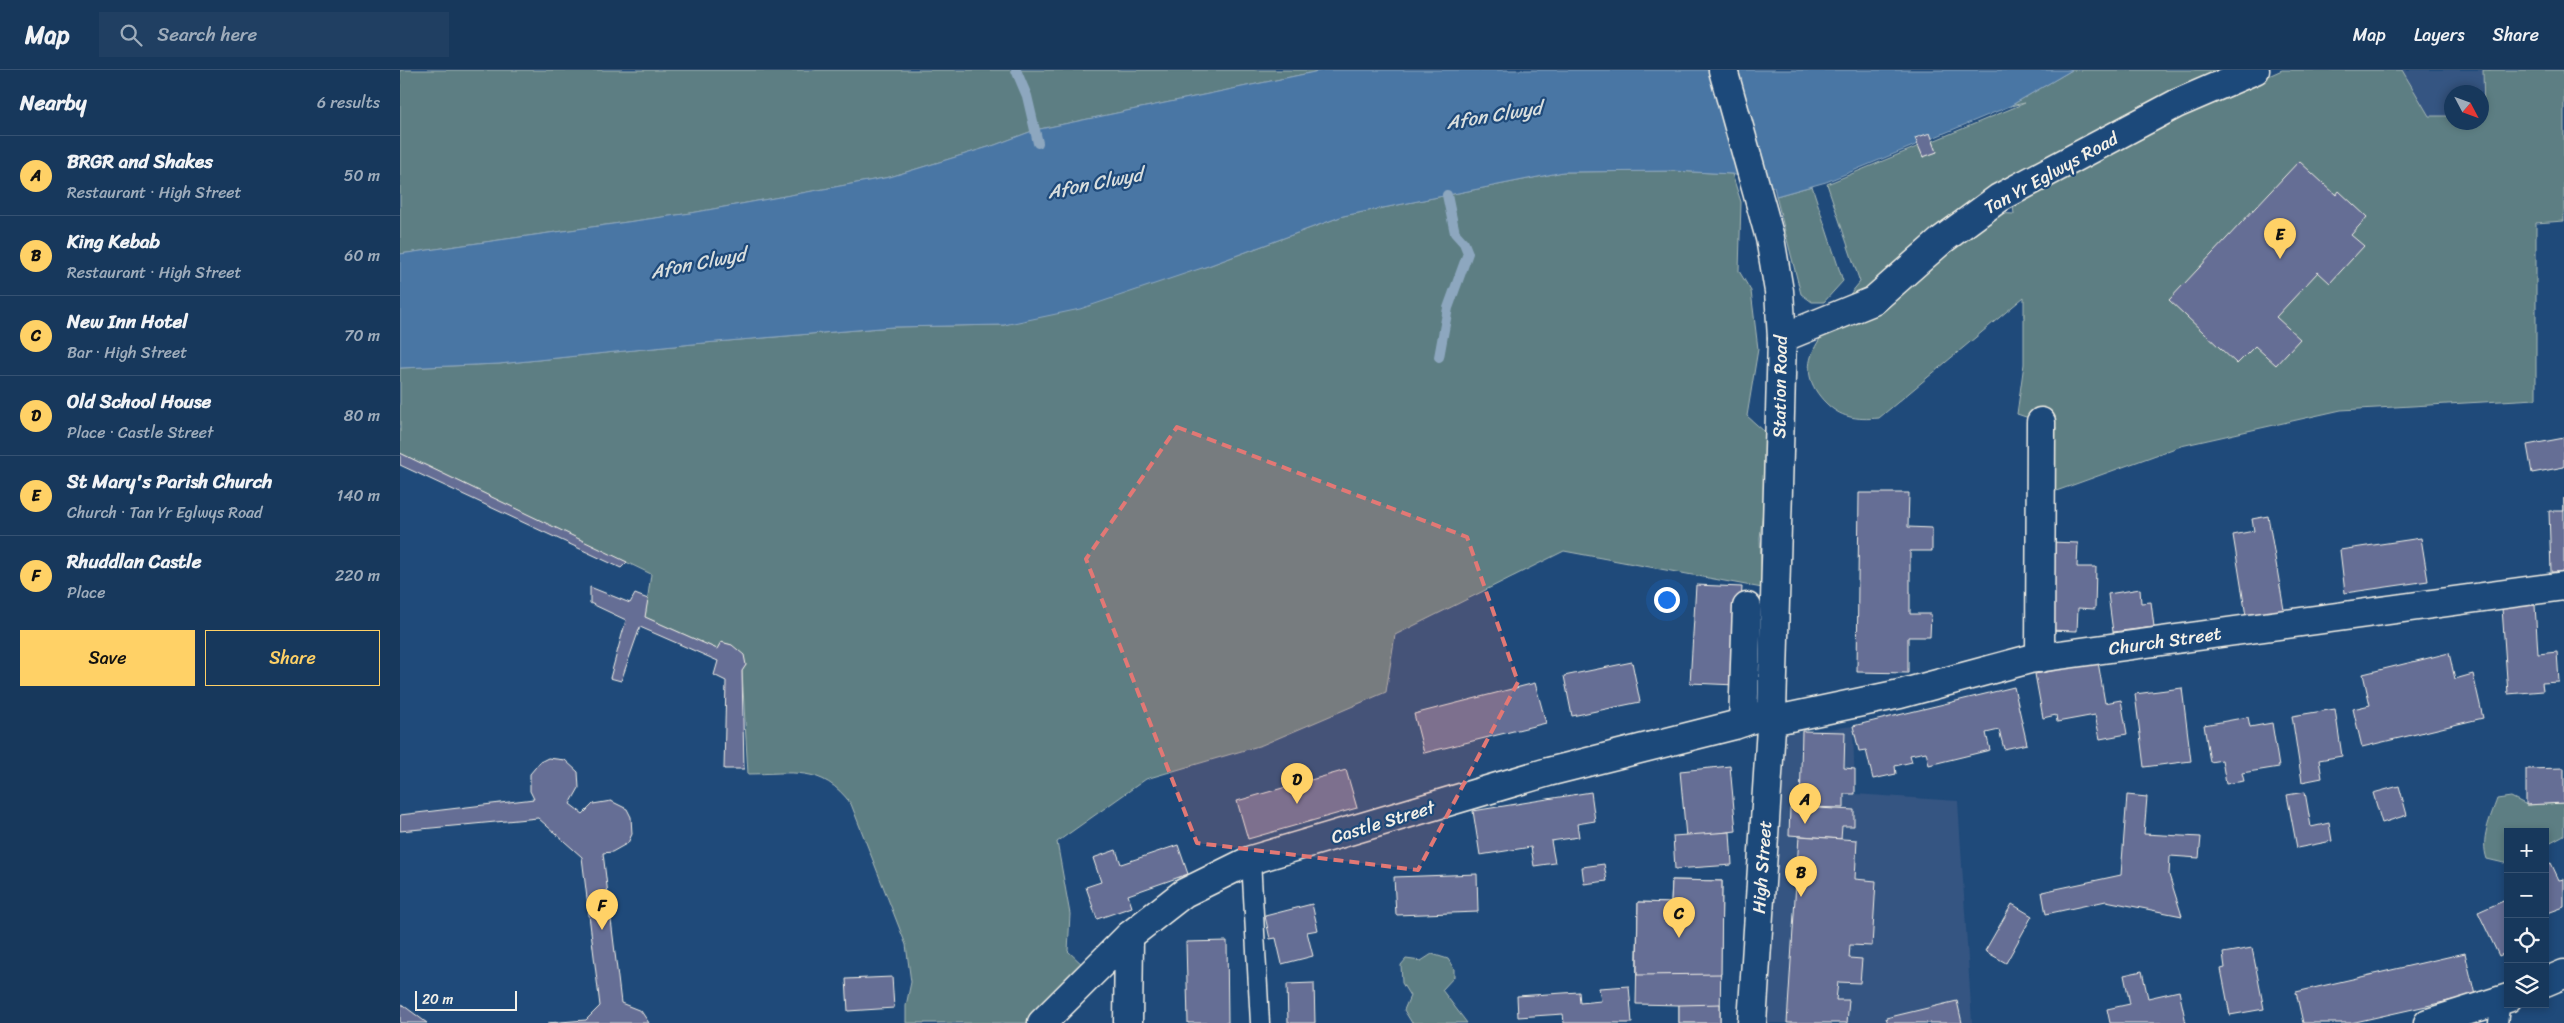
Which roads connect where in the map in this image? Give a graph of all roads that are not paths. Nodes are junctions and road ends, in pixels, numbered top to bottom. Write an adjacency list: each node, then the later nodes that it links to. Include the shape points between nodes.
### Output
1 (1722, 70): 3 (street, Station Road, via 1770,238 1779,291)
2 (2255, 70): 3 (street, Tan Yr Eglwys Road, via 2176,104 1999,198 1942,240 1872,301)
3 (1782, 338): 8 (street, Station Road)
4 (2041, 422): 7 (street)
5 (2564, 586): 7 (street, Church Street)
6 (1747, 607): 9 (street)
7 (2040, 658): 8 (street, Church Street, via 1900,694)
8 (1772, 716): 9 (street, Castle Street); 18 (street, High Street)
9 (1743, 722): 10 (street, Castle Street, via 1548,772)
10 (1251, 860): 11 (street, Castle Street, via 1184,893); 17 (lane)
11 (1129, 936): 15 (street, Castle Street); 16 (street)
12 (2564, 974): 13 (street)
13 (2549, 980)
14 (2502, 1007): 19 (street)
15 (1042, 1023)
16 (1128, 1023)
17 (1260, 1023)
18 (1752, 1023)
19 (2428, 1023)

